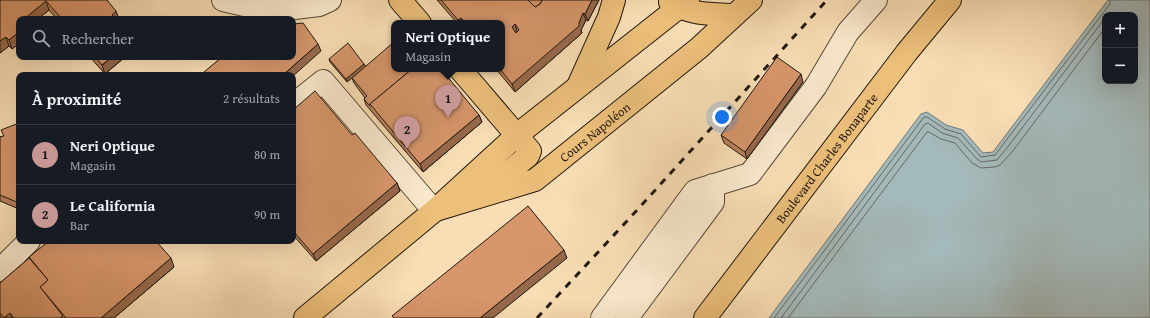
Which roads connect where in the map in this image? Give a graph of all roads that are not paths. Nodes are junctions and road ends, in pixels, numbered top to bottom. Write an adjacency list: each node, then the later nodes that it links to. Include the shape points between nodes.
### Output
1 (223, 0): 9 (street)
2 (330, 0): 9 (street, via 319,5)
3 (400, 0): 11 (main road)
4 (614, 0): 13 (main road)
5 (751, 0): 10 (main road, Cours Napoléon)
6 (876, 0): 16 (street, via 848,32 816,86 750,174)
7 (950, 0): 23 (main road, Boulevard Charles Bonaparte, via 907,52)
8 (678, 3): 10 (main road, via 700,14); 13 (main road)
9 (265, 6)
10 (734, 15): 17 (main road, Cours Napoléon, via 699,48 535,180)
11 (417, 20)
12 (463, 72): 15 (main road)
13 (577, 89): 15 (main road)
14 (296, 103): 17 (street, via 323,81)
15 (517, 135): 17 (main road, via 530,151 528,156 497,181)
16 (713, 185): 21 (street, via 696,191); 22 (street, via 713,202)
17 (434, 210): 20 (main road, Cours Napoléon)
18 (26, 244): 19 (street)
19 (0, 270)
20 (305, 318)
21 (602, 318)
22 (628, 318)
23 (704, 318)

